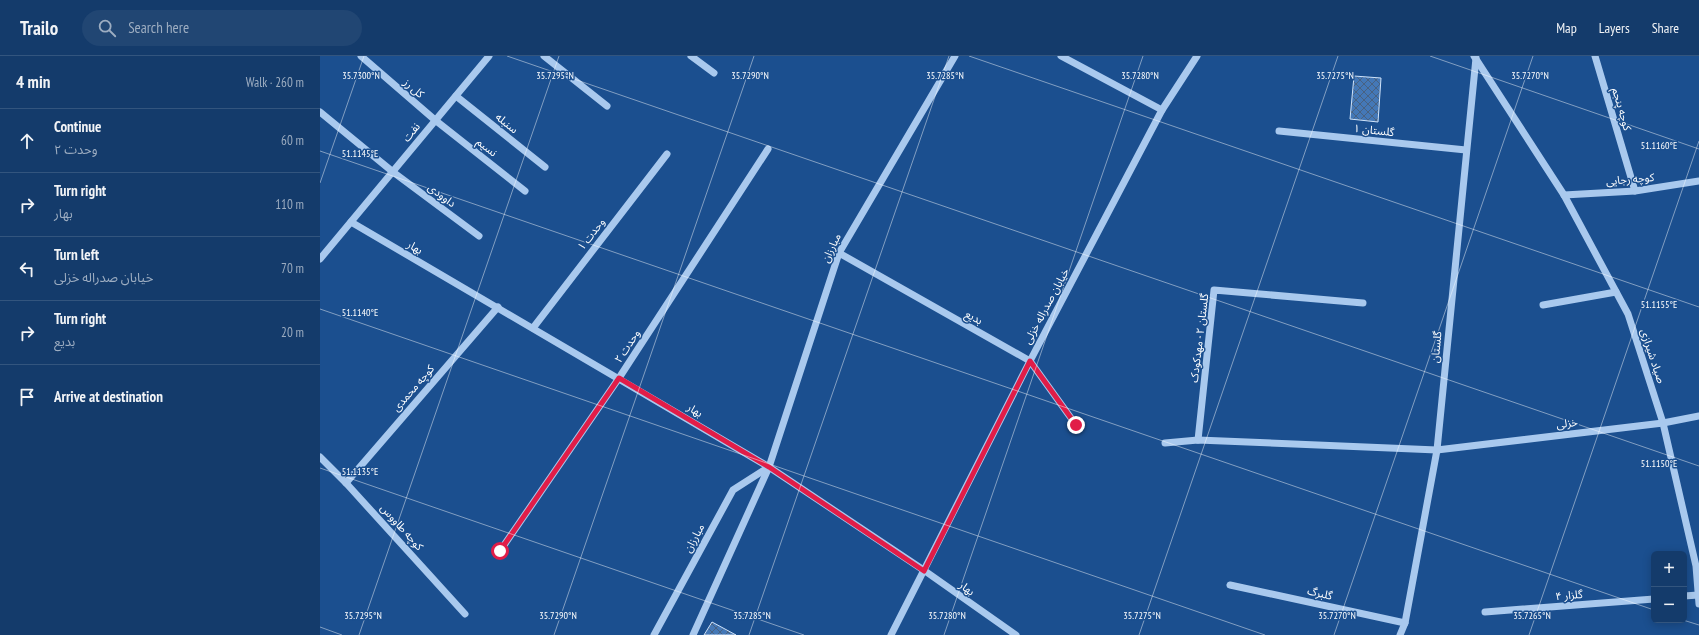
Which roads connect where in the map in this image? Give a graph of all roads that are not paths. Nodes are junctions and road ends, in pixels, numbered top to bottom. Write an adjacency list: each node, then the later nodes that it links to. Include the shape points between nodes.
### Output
1 (361, 56): 15 (street, کل رز)
2 (489, 56): 11 (street, نفت)
3 (544, 56): 12 (street)
4 (691, 56): 10 (street)
5 (955, 56): 28 (street, مبارزان)
6 (1061, 56): 13 (street)
7 (1197, 56): 13 (street, خیابان صدراله خزلی)
8 (1596, 56): 24 (street, کوچه پنجم)
9 (1475, 57): 18 (street, گلستان); 25 (street, صیاد شیرازی)
10 (714, 73)
11 (456, 96): 15 (street, نفت); 20 (street, سنبله)
12 (607, 106)
13 (1162, 110): 35 (street, خیابان صدراله خزلی)
14 (320, 112): 21 (street, داوودی)
15 (435, 120): 21 (street, نفت); 23 (street, نسیم)
16 (1279, 132): 18 (street, گلستان ۱)
17 (768, 149): 36 (street, وحدت ۲)
18 (1466, 150): 42 (street, گلستان)
19 (666, 154): 34 (street, وحدت ۱)
20 (545, 167)
21 (393, 172): 26 (street, نفت); 27 (street, داوودی)
22 (1699, 181): 24 (street, کوچه رجایی)
23 (525, 191)
24 (1635, 191): 25 (street, کوچه رجایی)
25 (1564, 195): 30 (street, صیاد شیرازی)
26 (351, 222): 29 (street, نفت); 33 (street, بهار)
27 (479, 236)
28 (839, 253): 35 (street, بدیع); 44 (street, مبارزان)
29 (320, 259)
30 (1616, 292): 32 (street); 38 (street, صیاد شیرازی, via 1628,314)
31 (1362, 303): 40 (street, گلستان ۲ - مهدکودک, via 1214,290)
32 (1543, 305)
33 (498, 307): 34 (street, بهار); 45 (street, کوچه محمدی)
34 (533, 328): 36 (street, بهار)
35 (1030, 361): 39 (street, بدیع); 48 (street, خیابان صدراله خزلی)
36 (619, 378): 44 (street, بهار); 46 (street, وحدت ۲)
37 (1699, 416): 38 (street, خزلی)
38 (1663, 423): 42 (street, خزلی); 47 (street, صیاد شیرازی)
39 (1076, 425)
40 (1198, 440): 41 (street); 42 (street)
41 (1165, 443)
42 (1438, 450): 56 (street, گلستان)
43 (320, 458): 45 (street, کوچه طاووس)
44 (769, 467): 48 (street, بهار); 57 (street, مبارزان, via 733,490); 58 (street, مبارزان)
45 (346, 483): 55 (street, کوچه طاووس)
46 (500, 551)
47 (1697, 566): 50 (street, صیاد شیرازی)
48 (924, 571): 59 (street, خیابان صدراله خزلی); 60 (street, بهار)
49 (1230, 585): 56 (street, گلبرگ)
50 (1698, 595): 51 (street); 53 (street, صیاد شیرازی)
51 (1687, 596)
52 (1651, 599): 54 (street, گلزار ۴)
53 (1699, 604)
54 (1485, 612)
55 (465, 614)
56 (1405, 624): 61 (street, گلستان)
57 (654, 635)
58 (693, 635)
59 (891, 635)
60 (1014, 635)
61 (1400, 635)

